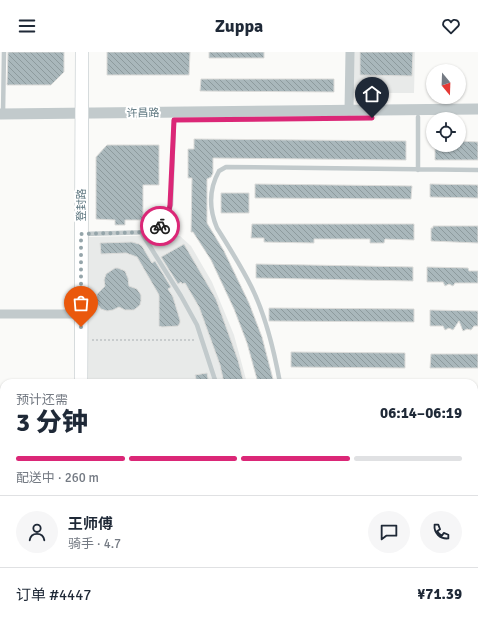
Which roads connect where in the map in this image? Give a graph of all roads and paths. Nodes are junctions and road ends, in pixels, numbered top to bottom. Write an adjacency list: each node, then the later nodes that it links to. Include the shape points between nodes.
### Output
1 (4, 52): 6 (lane)
2 (82, 52): 8 (main road, 登封路)
3 (350, 52): 5 (street)
4 (478, 109): 5 (street, 许昌路)
5 (349, 111): 8 (street, 许昌路)
6 (1, 116): 8 (street, 许昌路)
7 (478, 116): 9 (street, 许昌路)
8 (81, 117): 10 (street, 许昌路); 14 (main road, 登封路)
9 (418, 117): 10 (street, 许昌路); 11 (lane)
10 (174, 120): 13 (lane, via 168,215 159,227 150,232)
11 (418, 170): 12 (lane); 21 (lane, via 226,167 219,171 212,188 213,218 262,310)
12 (478, 170)
13 (141, 232): 14 (lane); 18 (lane, via 189,309)
14 (81, 234): 16 (main road, 登封路)
15 (0, 314): 16 (street)
16 (81, 314): 17 (main road, 登封路)
17 (81, 340): 18 (path); 19 (main road, 登封路)
18 (202, 340): 20 (lane)
19 (81, 379)
20 (215, 379)
21 (279, 379)

